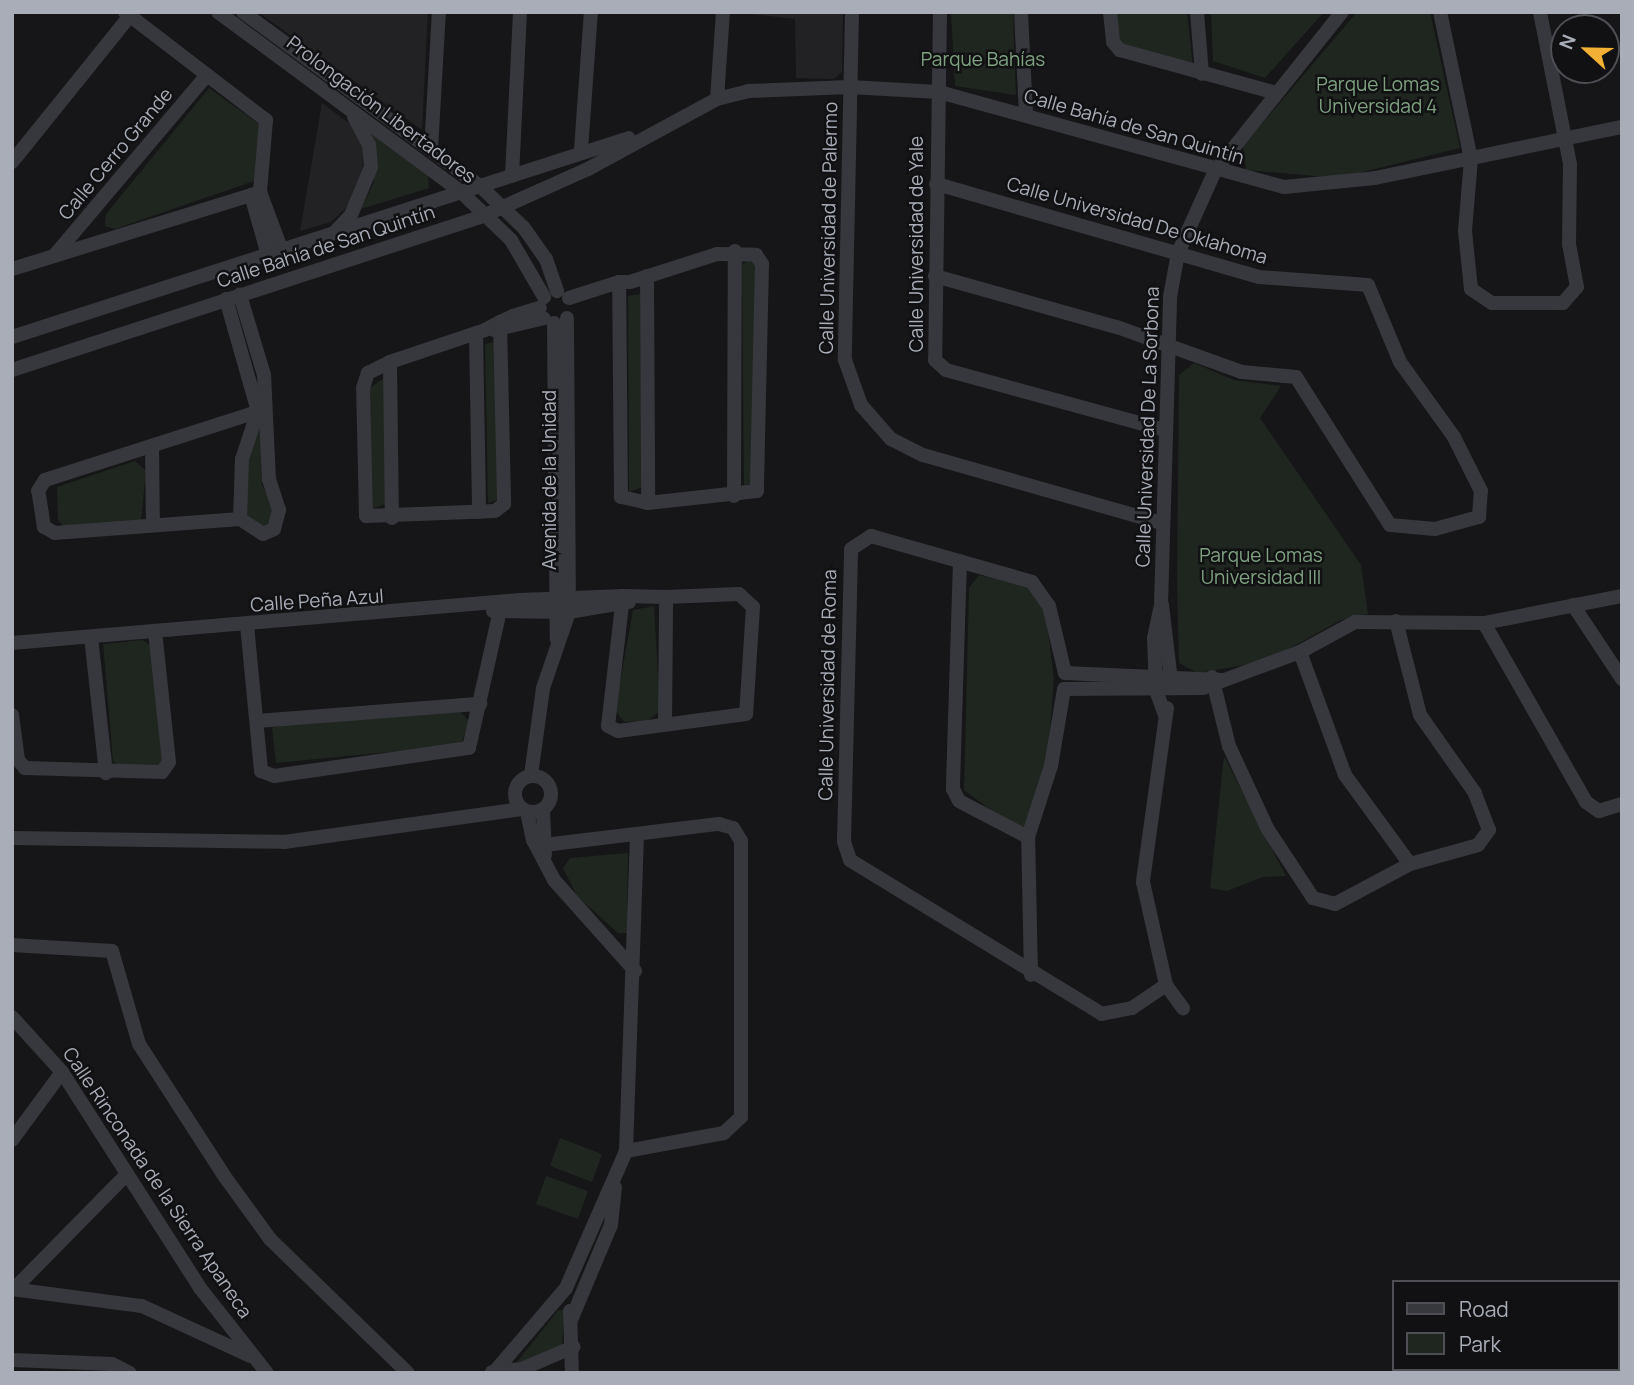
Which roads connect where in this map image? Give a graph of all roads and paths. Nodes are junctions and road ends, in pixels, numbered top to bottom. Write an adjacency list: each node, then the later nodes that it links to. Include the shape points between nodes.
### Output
1 (218, 12): 23 (street, Prolongación Libertadores)
2 (243, 12): 19 (street, Prolongación Libertadores)
3 (439, 12): 28 (street)
4 (520, 12): 33 (street)
5 (591, 12): 29 (street)
6 (723, 12): 22 (street)
7 (852, 12): 18 (street, Calle Universidad de Palermo)
8 (940, 12): 20 (street, Calle Universidad de Yale)
9 (1021, 12): 24 (street)
10 (1110, 12): 16 (street, via 1113,42 1120,50)
11 (1197, 12): 16 (street)
12 (1342, 12): 21 (street, Calle Universidad De La Sorbona)
13 (1440, 12): 30 (street)
14 (1540, 12): 27 (street)
15 (127, 14): 17 (street); 31 (street)
16 (1202, 74): 21 (street)
17 (207, 75): 37 (street, via 268,124); 44 (street, Calle Cerro Grande)
18 (850, 87): 20 (street, Calle Bahía de San Quintín); 22 (street, Calle Bahía de San Quintín, via 759,90); 65 (street, Calle Universidad de Palermo, via 845,360 861,405 891,439 923,455)
19 (352, 91): 23 (street); 28 (street, Prolongación Libertadores)
20 (939, 92): 24 (street, Calle Bahía de San Quintín); 34 (street, Calle Universidad de Yale)
21 (1273, 92): 32 (street, Calle Universidad De La Sorbona)
22 (717, 99): 26 (street, Calle Bahía de San Quintín)
23 (343, 104): 36 (street, Prolongación Libertadores); 40 (street, via 360,124 371,167 351,215)
24 (1026, 115): 32 (street, Calle Bahía de San Quintín)
25 (1622, 127): 27 (street, Calle Bahía de San Quintín)
26 (640, 136): 29 (street, Calle Bahía de San Quintín); 38 (street, Calle Bahía de San Quintín, via 588,169)
27 (1568, 138): 30 (street, Calle Bahía de San Quintín); 30 (street, via 1576,292 1563,303 1492,303 1474,294 1465,231)
28 (432, 149): 35 (street, Prolongación Libertadores)
29 (580, 150): 33 (street, Calle Bahía de San Quintín)
30 (1471, 159): 32 (street, Calle Bahía de San Quintín, via 1308,188)
31 (12, 162)
32 (1214, 171): 43 (street, Calle Universidad De La Sorbona)
33 (512, 176): 35 (street, Calle Bahía de San Quintín)
34 (936, 184): 43 (street, Calle Universidad De Oklahoma); 47 (street, Calle Universidad de Yale)
35 (480, 186): 36 (street, Calle Bahía de San Quintín); 38 (street, Prolongación Libertadores)
36 (461, 192): 39 (street, Prolongación Libertadores); 40 (street, Calle Bahía de San Quintín)
37 (255, 194): 42 (street); 44 (street)
38 (502, 208): 39 (street, Calle Bahía de San Quintín); 50 (street, Avenida de la Unidad, via 546,259)
39 (485, 215): 49 (street, Calle Bahía de San Quintín); 50 (street, Avenida de la Unidad, via 533,268)
40 (334, 233): 42 (street, Calle Bahía de San Quintín)
41 (735, 251): 46 (street); 60 (street); 60 (street, via 760,259 762,291 761,485)
42 (275, 253): 53 (street, Calle Bahía de San Quintín)
43 (1178, 253): 54 (street, Calle Universidad De La Sorbona); 54 (street, Calle Universidad De Oklahoma, via 1259,277 1372,287 1400,362 1454,437 1481,491 1482,508 1472,523 1390,525 1303,381 1242,372)
44 (54, 257): 45 (street)
45 (12, 269)
46 (647, 276): 48 (street); 61 (street)
47 (935, 276): 54 (street); 58 (street, Calle Universidad de Yale, via 932,354 939,366)
48 (623, 285): 50 (street); 61 (street, via 619,488 625,501)
49 (233, 297): 56 (street, Calle Bahía de San Quintín); 57 (street)
50 (556, 307): 51 (street); 67 (street, Avenida de la Unidad); 68 (street, Avenida de la Unidad)
51 (500, 326): 52 (street); 62 (street, via 506,496 499,510)
52 (481, 332): 55 (street); 62 (street)
53 (12, 337)
54 (1169, 345): 58 (street, Calle Universidad De La Sorbona)
55 (390, 362): 63 (street); 63 (street, via 368,373 363,383 362,511 370,519)
56 (12, 370)
57 (262, 410): 59 (street); 64 (street, via 242,459); 64 (street, via 269,480 279,518 263,534)
58 (1165, 430): 65 (street, Calle Universidad De La Sorbona)
59 (152, 448): 66 (street); 66 (street, via 45,481 38,491 50,532)
60 (734, 496): 61 (street)
61 (648, 503)
62 (479, 512): 63 (street)
63 (392, 518)
64 (240, 519): 66 (street)
65 (1162, 523): 73 (street, Calle Universidad De La Sorbona)
66 (153, 525)
67 (569, 534): 68 (street); 74 (street, Avenida de la Unidad)
68 (553, 535): 76 (street, Avenida de la Unidad)
69 (960, 561): 86 (street, via 1020,576 1042,589 1059,670); 101 (street, via 953,789 959,801); 107 (street, Calle Universidad de Roma, via 871,536 851,549 847,855)
70 (1622, 596): 75 (street)
71 (666, 597): 72 (street, Calle Peña Azul); 94 (street); 94 (street, Calle Peña Azul, via 746,595 753,607 747,714)
72 (627, 600): 74 (street, Calle Peña Azul); 94 (street, via 607,723 618,731)
73 (1161, 604): 86 (street, Calle Universidad De La Sorbona); 87 (street, Calle Universidad De La Sorbona)
74 (569, 605): 76 (street, Calle Peña Azul); 83 (street, Avenida de la Unidad)
75 (1573, 605): 79 (street); 88 (street)
76 (553, 606): 77 (street, Calle Peña Azul); 83 (street, Avenida de la Unidad)
77 (502, 608): 80 (street, Calle Peña Azul); 91 (street)
78 (1396, 621): 79 (street); 85 (street, via 1355,622); 104 (street, via 1420,715 1475,793 1489,822 1486,837 1478,845)
79 (1484, 623): 97 (street, via 1514,685 1592,809)
80 (247, 625): 81 (street, Calle Peña Azul); 93 (street)
81 (155, 631): 82 (street, Calle Peña Azul); 95 (street, via 169,762 159,774)
82 (91, 637): 84 (street, Calle Peña Azul); 95 (street)
83 (557, 639): 96 (street, Avenida de la Unidad)
84 (12, 643)
85 (1300, 652): 89 (street); 104 (street, via 1345,775)
86 (1155, 674): 87 (street); 90 (street, Calle Universidad De La Sorbona)
87 (1171, 674): 89 (street); 90 (street, Calle Universidad De La Sorbona)
88 (1622, 679)
89 (1215, 681): 90 (street); 104 (street, via 1250,794 1313,898 1335,904)
90 (1163, 690): 101 (street, via 1064,689 1059,697 1051,766); 108 (street, Calle Universidad De La Sorbona, via 1165,715 1143,882)
91 (480, 704): 93 (street); 93 (street, via 466,750 274,776 261,771)
92 (12, 715): 95 (street, via 23,768)
93 (257, 721)
94 (665, 724)
95 (106, 773)
96 (531, 775): 98 (street, via 515,789); 99 (street, via 551,788)
97 (1622, 804)
98 (524, 810): 99 (street); 102 (street, via 284,842); 103 (street)
99 (543, 810): 103 (street)
100 (637, 836): 103 (street); 106 (street); 113 (street, via 733,828 741,841 741,1118 735,1128)
101 (1028, 837): 107 (street)
102 (12, 838)
103 (542, 850): 106 (street, via 583,919)
104 (1410, 864)
105 (12, 945): 126 (street, via 111,951 139,1044 225,1177 270,1239)
106 (635, 971): 113 (street)
107 (1031, 975): 108 (street, via 1102,1014 1132,1008)
108 (1166, 985): 109 (street, Calle Universidad De La Sorbona)
109 (1183, 1008)
110 (12, 1017): 111 (street, Calle Rinconada de la Sierra Apaneca)
111 (62, 1072): 112 (street); 114 (street, Calle Rinconada de la Sierra Apaneca)
112 (12, 1140)
113 (626, 1151): 115 (street)
114 (126, 1175): 117 (street); 120 (street, Calle Rinconada de la Sierra Apaneca)
115 (616, 1182): 116 (street, via 593,1218); 118 (street, via 611,1225)
116 (566, 1288): 118 (street); 123 (street)
117 (13, 1289): 120 (street, via 142,1306)
118 (572, 1320): 119 (street)
119 (573, 1346): 123 (street, via 522,1369); 127 (street)
120 (251, 1356): 125 (street, Calle Rinconada de la Sierra Apaneca)
121 (12, 1360): 122 (street)
122 (47, 1367): 124 (street, via 112,1364)
123 (493, 1371)
124 (130, 1373)
125 (267, 1373)
126 (408, 1373)
127 (572, 1373)

